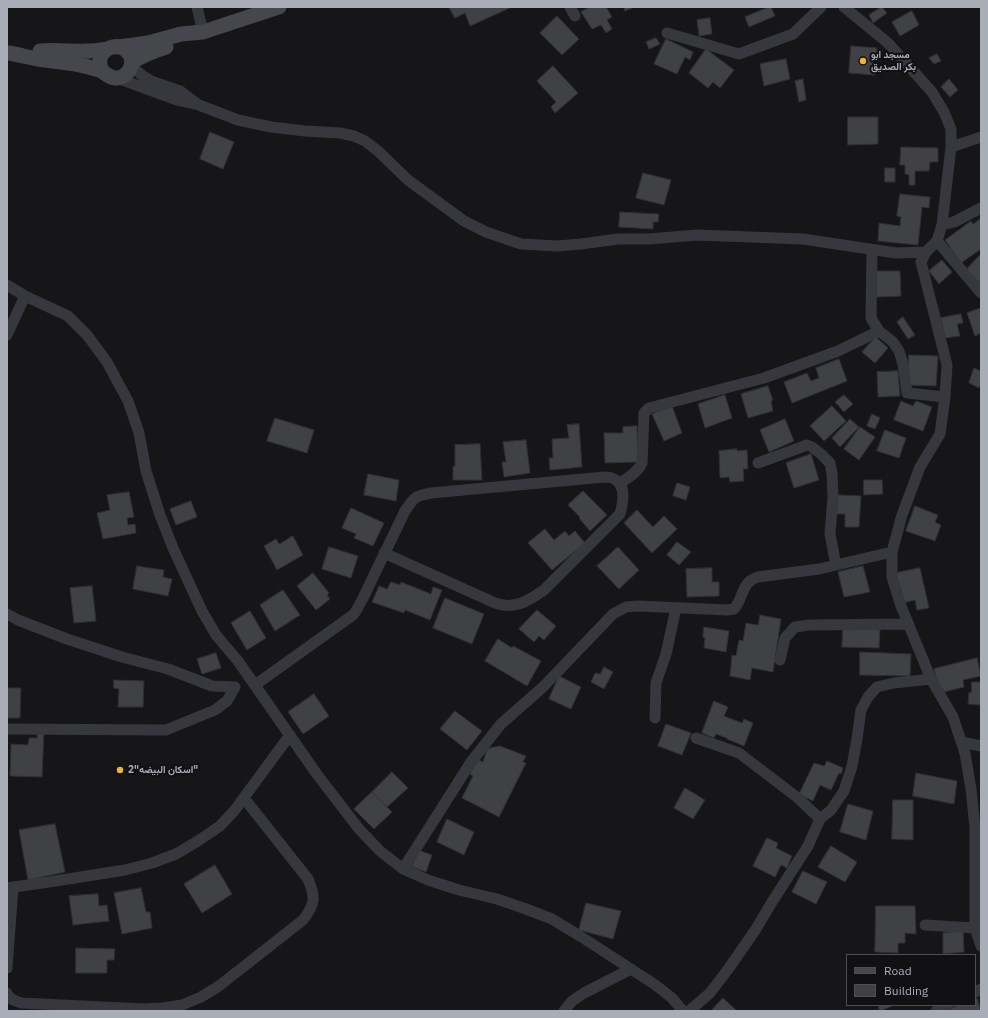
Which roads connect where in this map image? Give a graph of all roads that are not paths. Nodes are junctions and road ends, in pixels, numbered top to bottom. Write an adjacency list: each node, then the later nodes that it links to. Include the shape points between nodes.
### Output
1 (197, 7): 5 (street)
2 (280, 7): 5 (street)
3 (821, 7): 6 (street, via 793,34 739,54)
4 (844, 7): 14 (street, via 888,43 932,92 944,112 950,129)
5 (203, 32): 7 (street); 9 (street, via 142,56)
6 (667, 32)
7 (112, 48): 8 (street, via 84,52 46,50); 9 (street, via 122,48 126,51 131,58); 10 (street, via 103,52 101,56)
8 (8, 53): 10 (street)
9 (131, 64): 11 (street, via 127,74); 12 (street, via 143,76 180,91)
10 (102, 71): 11 (street, via 110,77)
11 (117, 78): 12 (street, via 177,100)
12 (199, 105): 18 (street, via 238,120 271,127 354,136 378,151 408,180 464,221 521,244 557,246 618,239 697,235 803,239)
13 (981, 137): 14 (street)
14 (951, 147): 16 (street)
15 (981, 208): 16 (street, via 954,222)
16 (942, 225): 17 (street)
17 (937, 241): 19 (street); 21 (street)
18 (872, 250): 19 (street, via 896,253); 23 (street, via 871,318)
19 (926, 252): 25 (street, via 922,262 947,365)
20 (7, 285): 22 (street)
21 (981, 293)
22 (25, 296): 24 (street); 36 (street, via 68,316 87,335 107,362 128,401 139,433 146,471 173,548 216,635)
23 (878, 331): 25 (street, via 894,342 899,351 906,393); 27 (street, via 838,351 764,378 649,408 644,413 642,463 636,472)
24 (7, 335)
25 (945, 397): 28 (street, via 940,434 920,467 902,515)
26 (758, 463): 30 (street, via 806,445 822,454 830,463 833,497 830,534)
27 (620, 483): 29 (street, via 605,476 422,494 414,498 405,511); 29 (street, via 623,494 620,514 544,590 516,605 495,603)
28 (892, 552): 30 (street); 33 (street, via 892,577)
29 (384, 553): 36 (street, via 353,615)
30 (836, 565): 31 (street, via 751,579 745,585 739,604 734,609)
31 (676, 608): 37 (street, via 666,654 656,683); 45 (street, via 626,607 613,614 542,687 501,724 471,762)
32 (7, 614): 38 (street, via 67,639 168,669 212,686 235,687 227,701 215,710 166,730)
33 (908, 624): 34 (street, via 795,627 785,638); 35 (street)
34 (780, 660)
35 (931, 679): 41 (street, via 953,717); 44 (street, via 877,687 868,697 861,710 858,740 844,791 831,810)
36 (255, 685): 39 (street)
37 (655, 718)
38 (7, 729)
39 (290, 735): 43 (street); 45 (street, via 359,829 380,851)
40 (696, 738): 44 (street, via 739,752 798,798)
41 (961, 742): 42 (street); 48 (street, via 971,789 975,827)
42 (981, 746)
43 (244, 798): 46 (street, via 220,826 176,854 125,870); 52 (street, via 308,879 314,901 303,920 219,986 182,1005 143,1009 22,1003 14,1001)
44 (820, 819): 56 (street, via 808,846 730,968 710,993)
45 (403, 869): 51 (street, via 428,880 497,898 552,919)
46 (10, 887): 50 (street)
47 (926, 925): 48 (street)
48 (975, 928): 49 (street)
49 (981, 946)
50 (7, 968)
51 (631, 969): 54 (street, via 584,992); 55 (street, via 672,998)
52 (7, 993)
53 (946, 1006): 57 (street)
54 (564, 1011)
55 (683, 1011)
56 (689, 1011)
57 (936, 1011)

